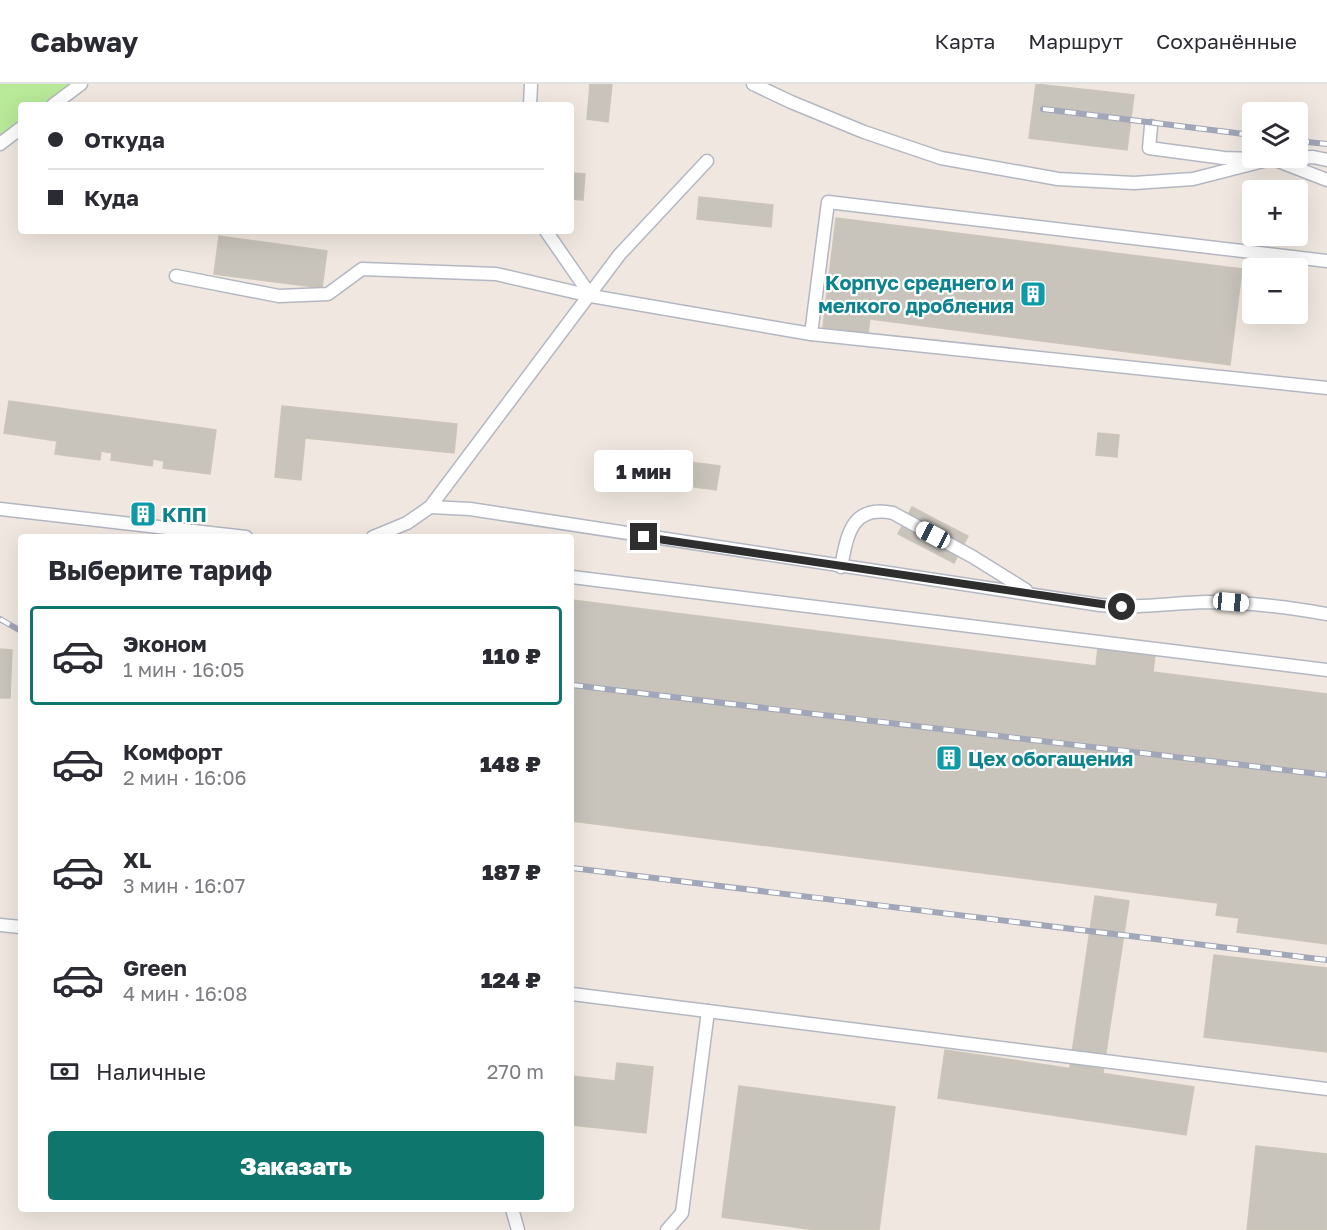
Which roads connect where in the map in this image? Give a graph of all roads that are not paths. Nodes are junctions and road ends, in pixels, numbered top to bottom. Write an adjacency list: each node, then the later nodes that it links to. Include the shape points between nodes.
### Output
1 (81, 84): 4 (lane)
2 (531, 84): 5 (lane)
3 (753, 84): 13 (lane, via 864,132 941,158 1058,179 1134,183 1193,179)
4 (56, 102)
5 (530, 102)
6 (1151, 126): 10 (lane, via 1149,148)
7 (18, 130): 8 (lane)
8 (0, 144)
9 (1308, 157): 11 (lane)
10 (1242, 158)
11 (1327, 160)
12 (707, 161): 19 (lane, via 620,254)
13 (1242, 166)
14 (1295, 168): 15 (lane)
15 (1327, 180)
16 (548, 234): 19 (lane)
17 (1327, 261): 20 (lane, via 828,202)
18 (176, 276): 19 (lane, via 279,296 328,294 362,269 496,274)
19 (591, 296): 20 (lane); 22 (lane)
20 (811, 334): 21 (lane)
21 (1327, 388)
22 (430, 507): 25 (lane, via 407,523); 26 (lane, via 470,509)
23 (0, 509): 24 (lane)
24 (220, 534)
25 (380, 534)
26 (841, 567): 28 (lane); 28 (lane, via 847,536 858,518 886,512 973,557)
27 (574, 577): 30 (lane)
28 (1032, 594): 29 (lane, via 1122,607 1231,602)
29 (1327, 614)
30 (1327, 670)
31 (0, 925): 32 (lane)
32 (18, 927)
33 (574, 994): 34 (lane)
34 (708, 1011): 35 (lane); 38 (lane, via 682,1213)
35 (1327, 1089)
36 (513, 1212): 37 (lane)
37 (518, 1230)
38 (667, 1230)

